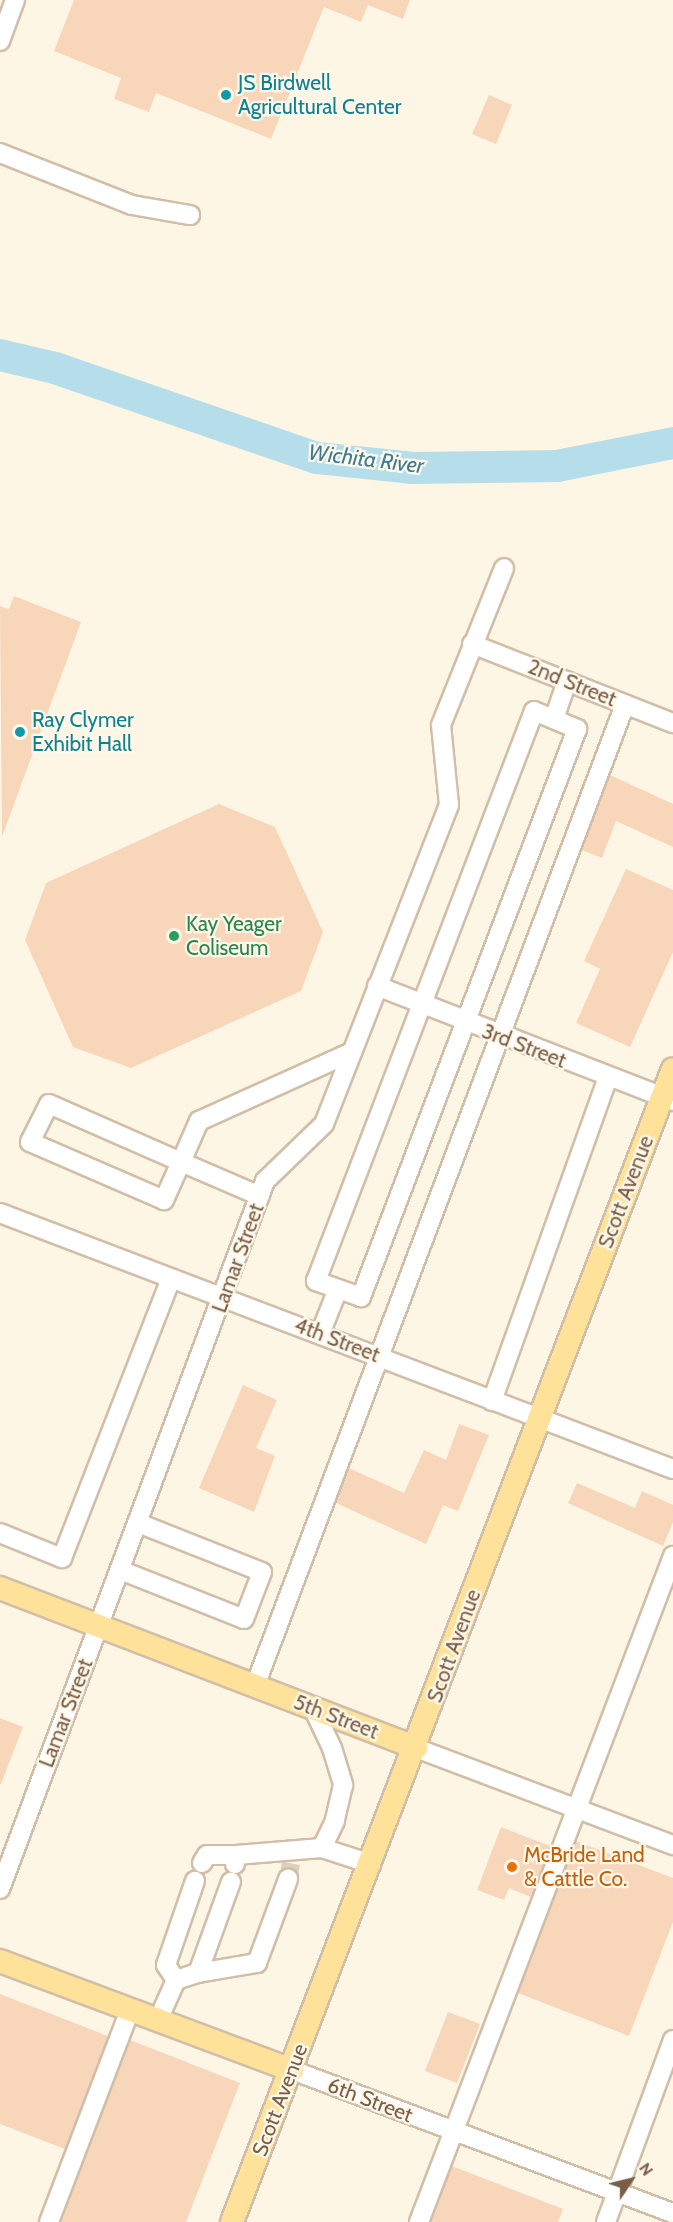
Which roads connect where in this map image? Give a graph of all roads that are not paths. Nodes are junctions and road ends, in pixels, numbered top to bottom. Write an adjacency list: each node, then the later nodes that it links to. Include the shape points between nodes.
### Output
1 (15, 0): 2 (street)
2 (1, 35)
3 (0, 153): 4 (street, via 132,205)
4 (190, 215)
5 (504, 568): 6 (street, Lamar Street)
6 (472, 644): 7 (street, 2nd Street); 11 (street, Lamar Street, via 441,725 449,805)
7 (567, 681): 8 (street, 2nd Street); 9 (street)
8 (625, 704): 10 (street, 2nd Street); 14 (street)
9 (554, 719): 12 (street, via 534,711); 13 (street, via 577,729)
10 (673, 723)
11 (377, 986): 12 (street, 3rd Street); 15 (street, Lamar Street)
12 (419, 1004): 13 (street, 3rd Street); 23 (street, via 316,1281)
13 (466, 1023): 14 (street, 3rd Street); 23 (street, via 361,1297)
14 (500, 1037): 17 (street, 3rd Street); 26 (street)
15 (351, 1052): 19 (street, via 199,1121); 20 (street, Lamar Street, via 324,1124 274,1169)
16 (673, 1070): 18 (main road, Scott Avenue)
17 (608, 1077): 18 (street, 3rd Street); 27 (street)
18 (668, 1099): 28 (main road, Scott Avenue)
19 (181, 1162): 19 (street, via 48,1104 30,1142 164,1200); 20 (street)
20 (260, 1196): 24 (street, Lamar Street)
21 (0, 1213): 22 (street, 4th Street)
22 (171, 1278): 24 (street, 4th Street); 31 (street, via 62,1558)
23 (338, 1289): 25 (street)
24 (224, 1297): 25 (street, 4th Street); 30 (street, Lamar Street)
25 (320, 1334): 26 (street, 4th Street)
26 (378, 1356): 27 (street, 4th Street); 36 (street)
27 (492, 1401): 28 (street, 4th Street)
28 (539, 1420): 29 (street, 4th Street); 38 (main road, Scott Avenue)
29 (673, 1469)
30 (138, 1523): 33 (street, Lamar Street); 33 (street, via 262,1572 244,1619)
31 (0, 1533)
32 (673, 1556): 39 (street)
33 (120, 1570): 35 (street, Lamar Street)
34 (0, 1588): 35 (main road, 5th Street)
35 (99, 1626): 36 (main road, 5th Street); 45 (street, Lamar Street)
36 (255, 1686): 37 (main road, 5th Street)
37 (313, 1708): 38 (main road, 5th Street); 41 (street, via 332,1748 343,1785 335,1821)
38 (416, 1748): 39 (street, 5th Street); 43 (main road, Scott Avenue)
39 (577, 1809): 40 (street, 5th Street); 53 (street)
40 (673, 1845)
41 (322, 1848): 42 (street); 43 (street)
42 (291, 1864): 47 (street, via 257,1963); 48 (street, via 207,1855 166,1965)
43 (371, 1864): 52 (main road, Scott Avenue)
44 (231, 1882): 47 (street)
45 (0, 1889)
46 (0, 1961): 49 (main road, 6th Street)
47 (198, 1973): 48 (street)
48 (176, 1980): 50 (street)
49 (130, 2010): 50 (main road, 6th Street); 56 (street)
50 (158, 2020): 52 (main road, 6th Street)
51 (673, 2040): 54 (street)
52 (292, 2070): 53 (street, 6th Street); 57 (main road, Scott Avenue)
53 (453, 2132): 54 (street, 6th Street); 58 (street)
54 (617, 2192): 55 (street, 6th Street); 59 (street)
55 (673, 2213)
56 (49, 2222)
57 (232, 2222)
58 (419, 2222)
59 (606, 2222)

